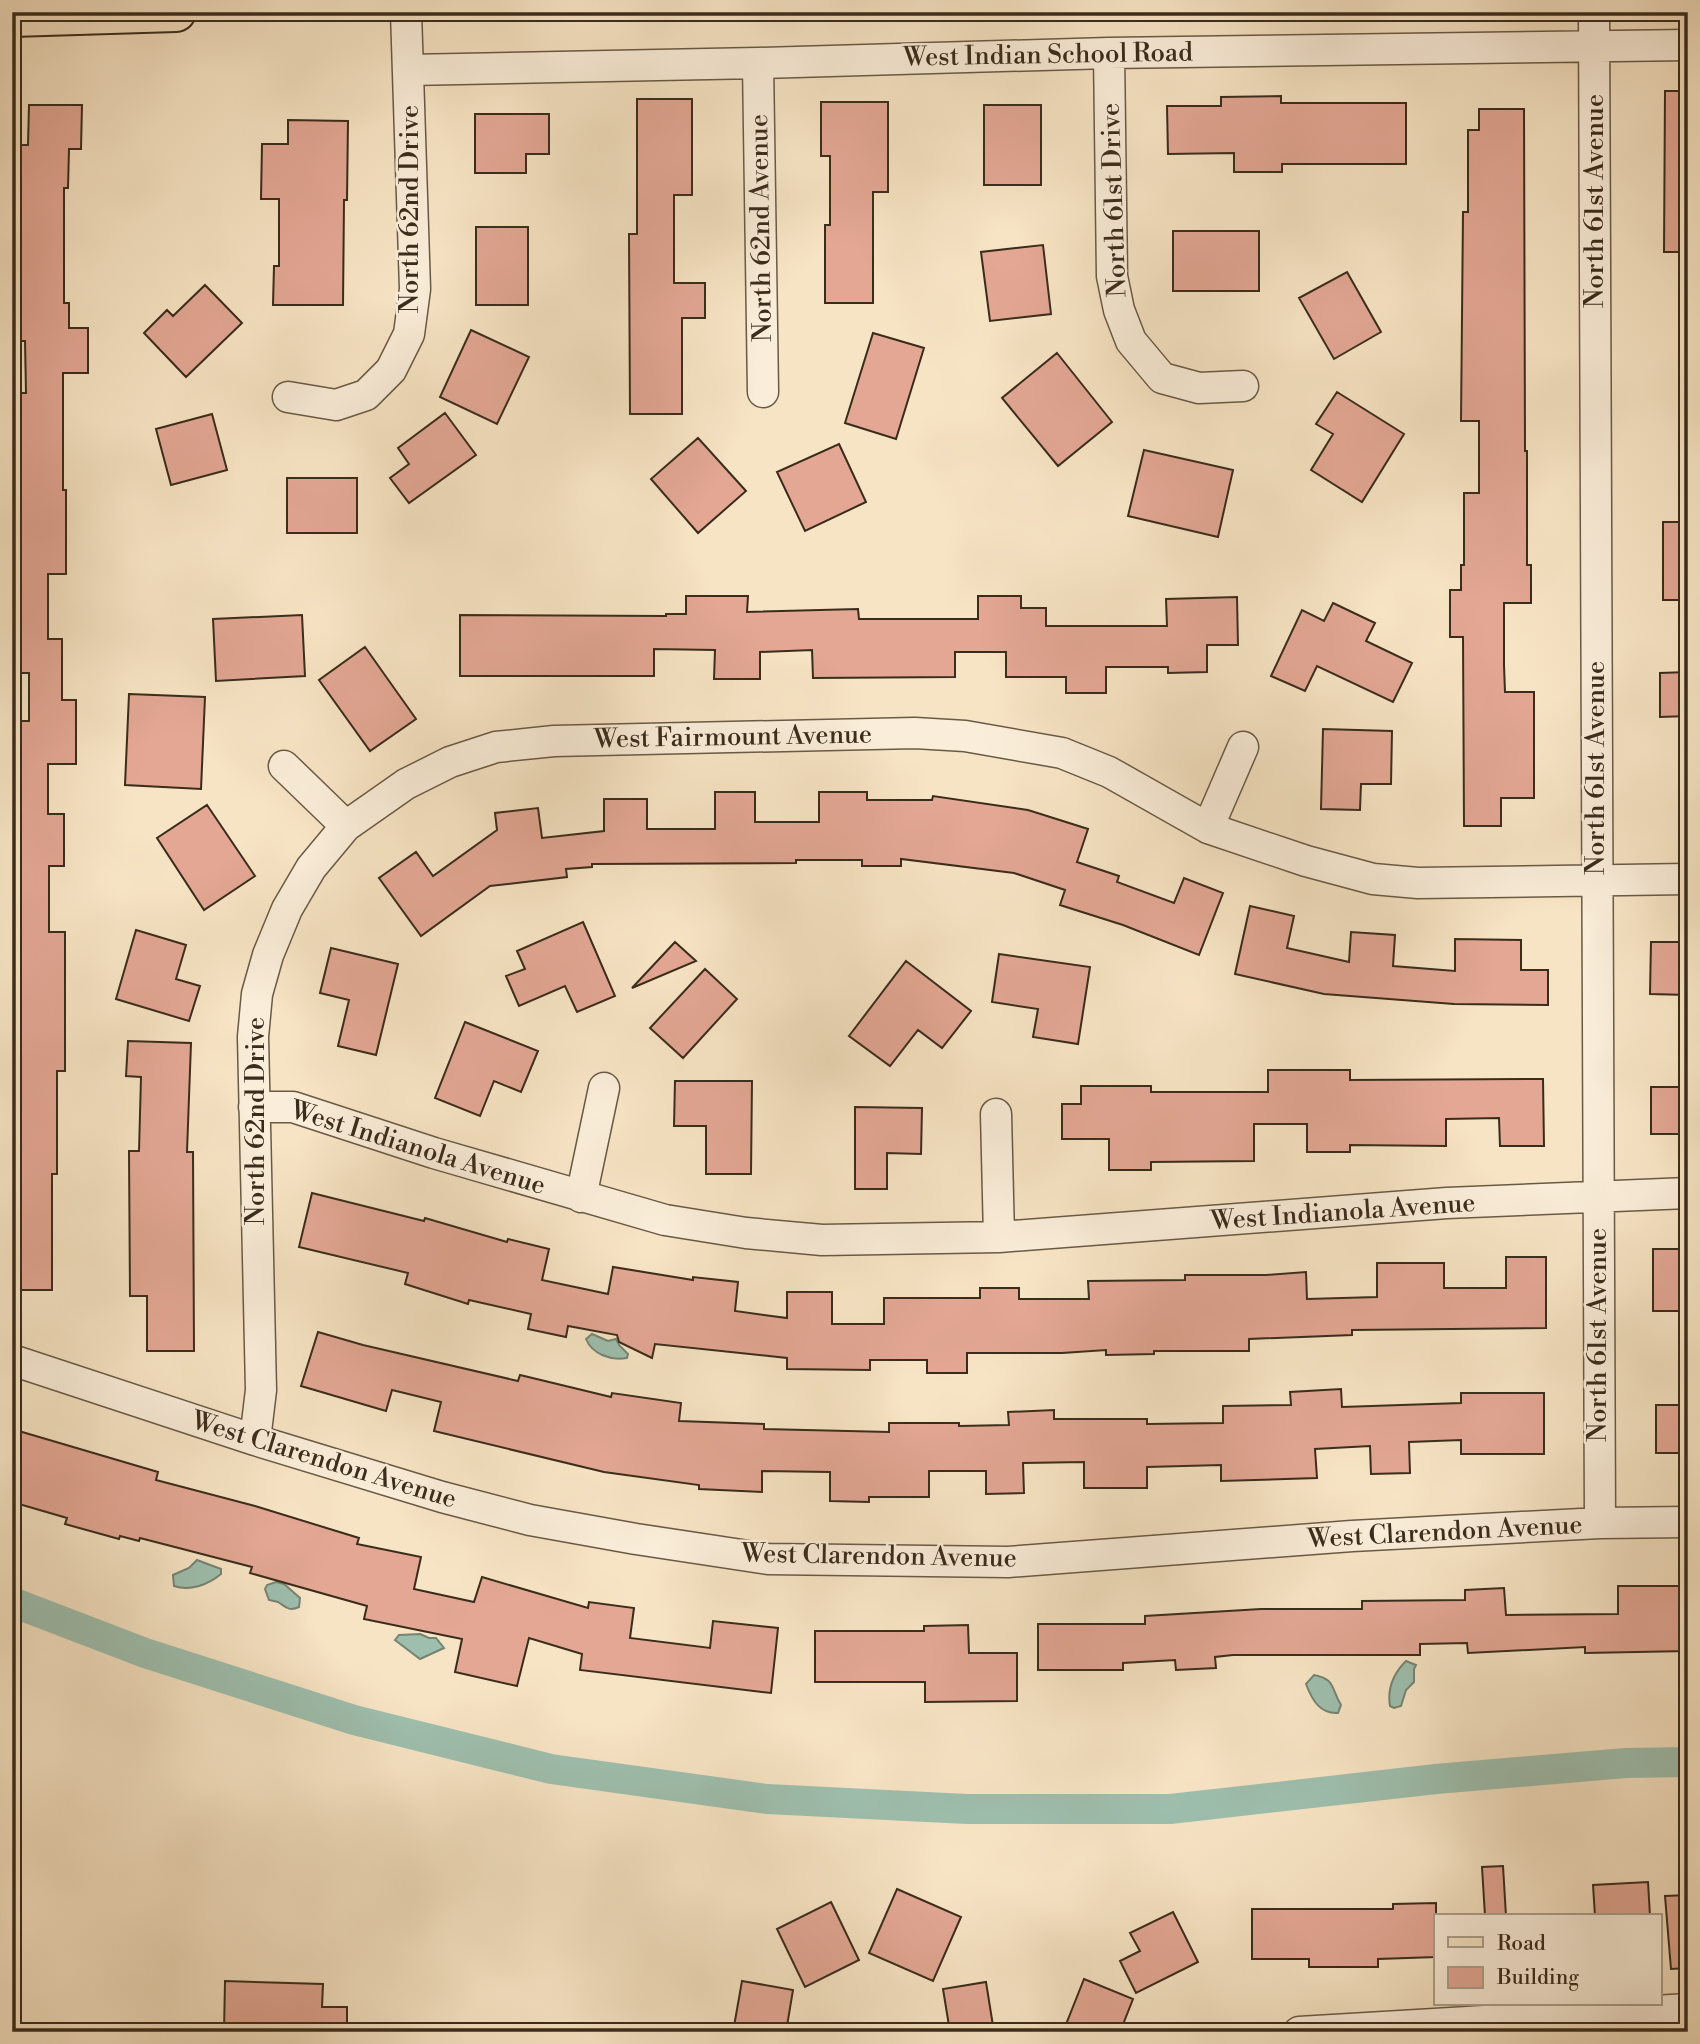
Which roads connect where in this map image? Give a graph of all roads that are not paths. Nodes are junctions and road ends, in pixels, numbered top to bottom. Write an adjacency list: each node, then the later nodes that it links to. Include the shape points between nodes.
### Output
1 (176, 12): 4 (main road)
2 (406, 12): 9 (street, North 62nd Drive)
3 (1594, 12): 6 (street, North 61st Avenue)
4 (12, 17)
5 (1688, 45): 6 (street, West Indian School Road)
6 (1594, 47): 7 (street, West Indian School Road); 18 (street, North 61st Avenue)
7 (1109, 53): 8 (street, West Indian School Road); 10 (street, North 61st Drive, via 1112,276 1131,341 1162,377 1199,388)
8 (758, 63): 9 (street, West Indian School Road); 11 (street, North 62nd Avenue)
9 (408, 70): 12 (street, North 62nd Drive, via 415,289 410,334 391,370 366,395 336,405)
10 (1243, 386)
11 (764, 392)
12 (288, 397)
13 (1244, 747): 16 (street)
14 (284, 766): 15 (street)
15 (346, 827): 16 (street, West Fairmount Avenue, via 406,784 450,762 496,747 554,741 915,733 965,736 1062,753 1109,772); 20 (street, North 62nd Drive, via 311,868 268,955 257,993)
16 (1208, 828): 18 (street, West Fairmount Avenue, via 1373,879 1418,883)
17 (1688, 879): 18 (street, West Fairmount Avenue)
18 (1596, 881): 23 (street, North 61st Avenue)
19 (604, 1088): 24 (street, West Indianola Avenue)
20 (254, 1107): 24 (street, West Indianola Avenue, via 293,1107); 27 (street, North 62nd Drive, via 261,1390)
21 (996, 1114): 25 (street)
22 (1688, 1192): 23 (street, West Indianola Avenue)
23 (1597, 1196): 25 (street, West Indianola Avenue); 29 (street, North 61st Avenue)
24 (581, 1197): 25 (street, West Indianola Avenue, via 665,1220 758,1234 822,1240)
25 (999, 1237)
26 (12, 1360): 27 (street, West Clarendon Avenue)
27 (256, 1440): 29 (street, West Clarendon Avenue, via 530,1520 768,1559 1008,1562)
28 (1688, 1522): 29 (street, West Clarendon Avenue)
29 (1600, 1523)
30 (1688, 2010): 31 (street)
31 (1299, 2032)

